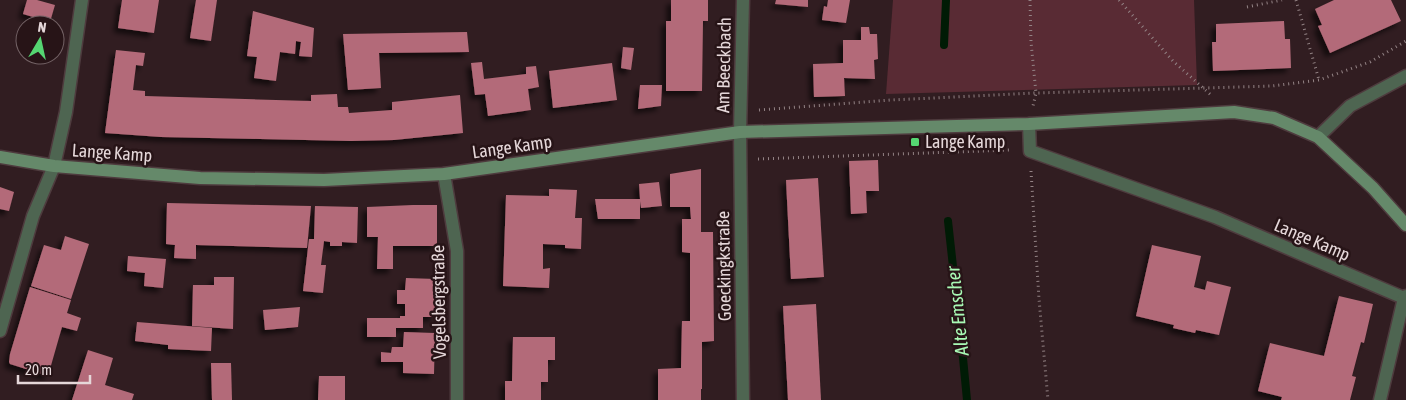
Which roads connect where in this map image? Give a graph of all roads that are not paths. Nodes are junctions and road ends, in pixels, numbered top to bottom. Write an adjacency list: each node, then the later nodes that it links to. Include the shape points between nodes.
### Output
1 (82, 0): 8 (street, via 66,112)
2 (743, 0): 5 (street, Am Beeckbach)
3 (1406, 76): 6 (street, via 1350,106)
4 (1030, 124): 5 (street, Lange Kamp); 6 (street, Lange Kamp, via 1234,112 1274,118); 11 (street, Lange Kamp, via 1030,151 1215,217)
5 (740, 132): 9 (street, Lange Kamp); 14 (street, Goeckingkstraße)
6 (1318, 137): 10 (street, Lange Kamp, via 1373,188)
7 (0, 157): 8 (street, Lange Kamp)
8 (54, 166): 9 (street, Lange Kamp, via 200,178 314,180); 12 (street, via 33,216)
9 (444, 174): 13 (street, Vogelsbergstraße, via 457,251)
10 (1406, 225)
11 (1405, 297): 15 (street)
12 (0, 331)
13 (457, 400)
14 (743, 400)
15 (1380, 400)

